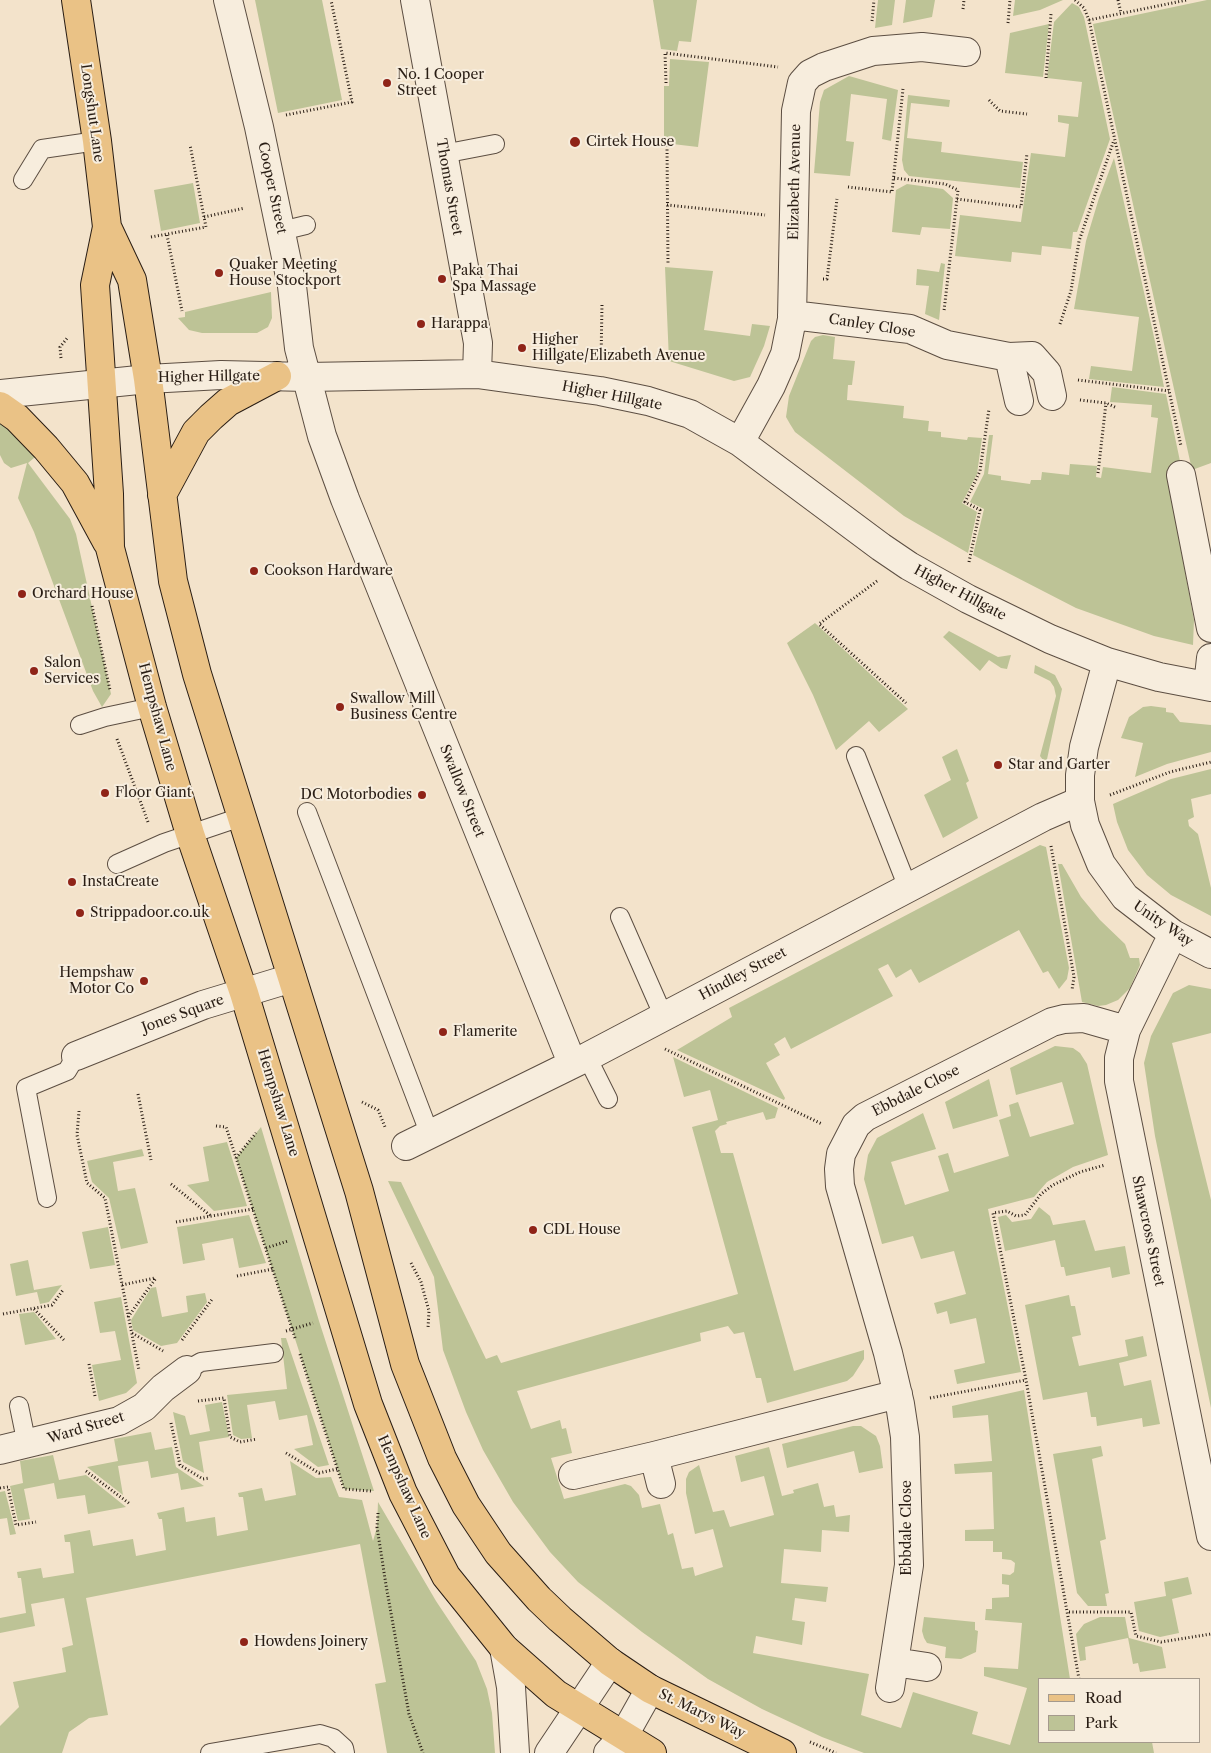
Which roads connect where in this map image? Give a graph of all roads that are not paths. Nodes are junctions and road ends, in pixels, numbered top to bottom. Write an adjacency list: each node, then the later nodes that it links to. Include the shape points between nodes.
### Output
1 (76, 0): 5 (main road, Longshut Lane)
2 (228, 0): 14 (street, Cooper Street, via 293,228 292,286 299,348)
3 (421, 1): 7 (street, Thomas Street)
4 (966, 52): 10 (street, Elizabeth Avenue, via 922,47 873,51 824,66 802,83 796,111)
5 (97, 141): 8 (lane, via 42,149); 9 (main road, Longshut Lane)
6 (495, 144): 7 (lane)
7 (443, 154): 12 (street, Thomas Street, via 478,343)
8 (23, 180)
9 (107, 227): 15 (main road, Longshut Lane, via 132,280); 16 (main road, Longshut Lane, via 95,285)
10 (792, 315): 11 (street, Canley Close, via 910,329 948,345); 21 (street, Elizabeth Avenue, via 785,354)
11 (1009, 357): 17 (street, Canley Close, via 1032,356); 19 (street)
12 (477, 374): 14 (street, Higher Hillgate); 21 (street, Higher Hillgate, via 600,390 648,400 690,414)
13 (277, 376): 14 (street, Higher Hillgate); 15 (street, Higher Hillgate); 23 (main road, via 228,402 196,432)
14 (307, 377): 46 (street, Swallow Street, via 322,436 345,499)
15 (148, 379): 16 (street, Higher Hillgate); 23 (main road)
16 (101, 383): 18 (street, Higher Hillgate); 24 (main road, Hempshaw Lane)
17 (1050, 386)
18 (0, 394)
19 (1019, 401)
20 (0, 406): 24 (main road, via 17,418 75,483)
21 (740, 442): 27 (street, Higher Hillgate, via 909,566 1050,639)
22 (1181, 475): 25 (street)
23 (162, 495): 34 (main road, via 173,581 197,674)
24 (110, 548): 29 (main road, Hempshaw Lane)
25 (1211, 628)
26 (1211, 658): 28 (street)
27 (1107, 662): 28 (street, Higher Hillgate, via 1159,678); 32 (street, Unity Way, via 1084,747)
28 (1209, 686)
29 (152, 707): 30 (lane); 35 (main road, Hempshaw Lane)
30 (80, 725)
31 (856, 756): 37 (lane)
32 (1080, 801): 37 (street, Hindley Street); 39 (street, Unity Way, via 1084,826 1101,864 1125,898)
33 (307, 812): 48 (lane)
34 (241, 817): 35 (lane); 41 (main road)
35 (190, 834): 36 (lane); 42 (main road, Hempshaw Lane)
36 (117, 864)
37 (908, 888): 43 (street, Hindley Street)
38 (620, 917): 43 (lane)
39 (1173, 934): 40 (street, Unity Way); 44 (street, Shawcross Street)
40 (1211, 954)
41 (292, 978): 42 (street, Jones Square); 61 (main road, via 359,1192 405,1364 442,1458 466,1505 498,1552 539,1599)
42 (244, 993): 45 (street, Jones Square, via 203,1005); 60 (main road, Hempshaw Lane, via 368,1404 403,1493 446,1576)
43 (652, 1021): 46 (street, Hindley Street)
44 (1126, 1030): 52 (street, Ebbdale Close, via 1084,1018 1061,1019 865,1117 856,1125 841,1154 840,1186); 59 (street, Shawcross Street, via 1119,1058 1119,1081)
45 (76, 1056): 49 (lane, via 67,1071 26,1088)
46 (579, 1060): 47 (lane); 48 (street, Hindley Street)
47 (608, 1099)
48 (418, 1140)
49 (47, 1198)
50 (274, 1353): 51 (lane, Ward Street, via 201,1362)
51 (185, 1358): 54 (street, Ward Street, via 144,1407 119,1421)
52 (899, 1399): 56 (street); 62 (street, Ebbdale Close, via 905,1437 910,1546 907,1586 892,1675)
53 (19, 1406): 54 (lane)
54 (26, 1445): 55 (street, Ward Street)
55 (0, 1450)
56 (654, 1456): 57 (street); 58 (street)
57 (573, 1474)
58 (660, 1484)
59 (1211, 1536)
60 (504, 1648): 64 (main road, Hempshaw Lane, via 556,1694); 68 (street, via 511,1687)
61 (610, 1662): 63 (main road); 64 (street)
62 (927, 1667)
63 (650, 1689): 65 (street); 71 (main road, St. Marys Way)
64 (578, 1708): 65 (main road, Hempshaw Lane); 69 (street)
65 (615, 1745): 70 (main road)
66 (210, 1753): 67 (lane, via 320,1734 333,1738)
67 (345, 1753)
68 (515, 1753)
69 (549, 1753)
70 (652, 1753)
71 (782, 1753)

